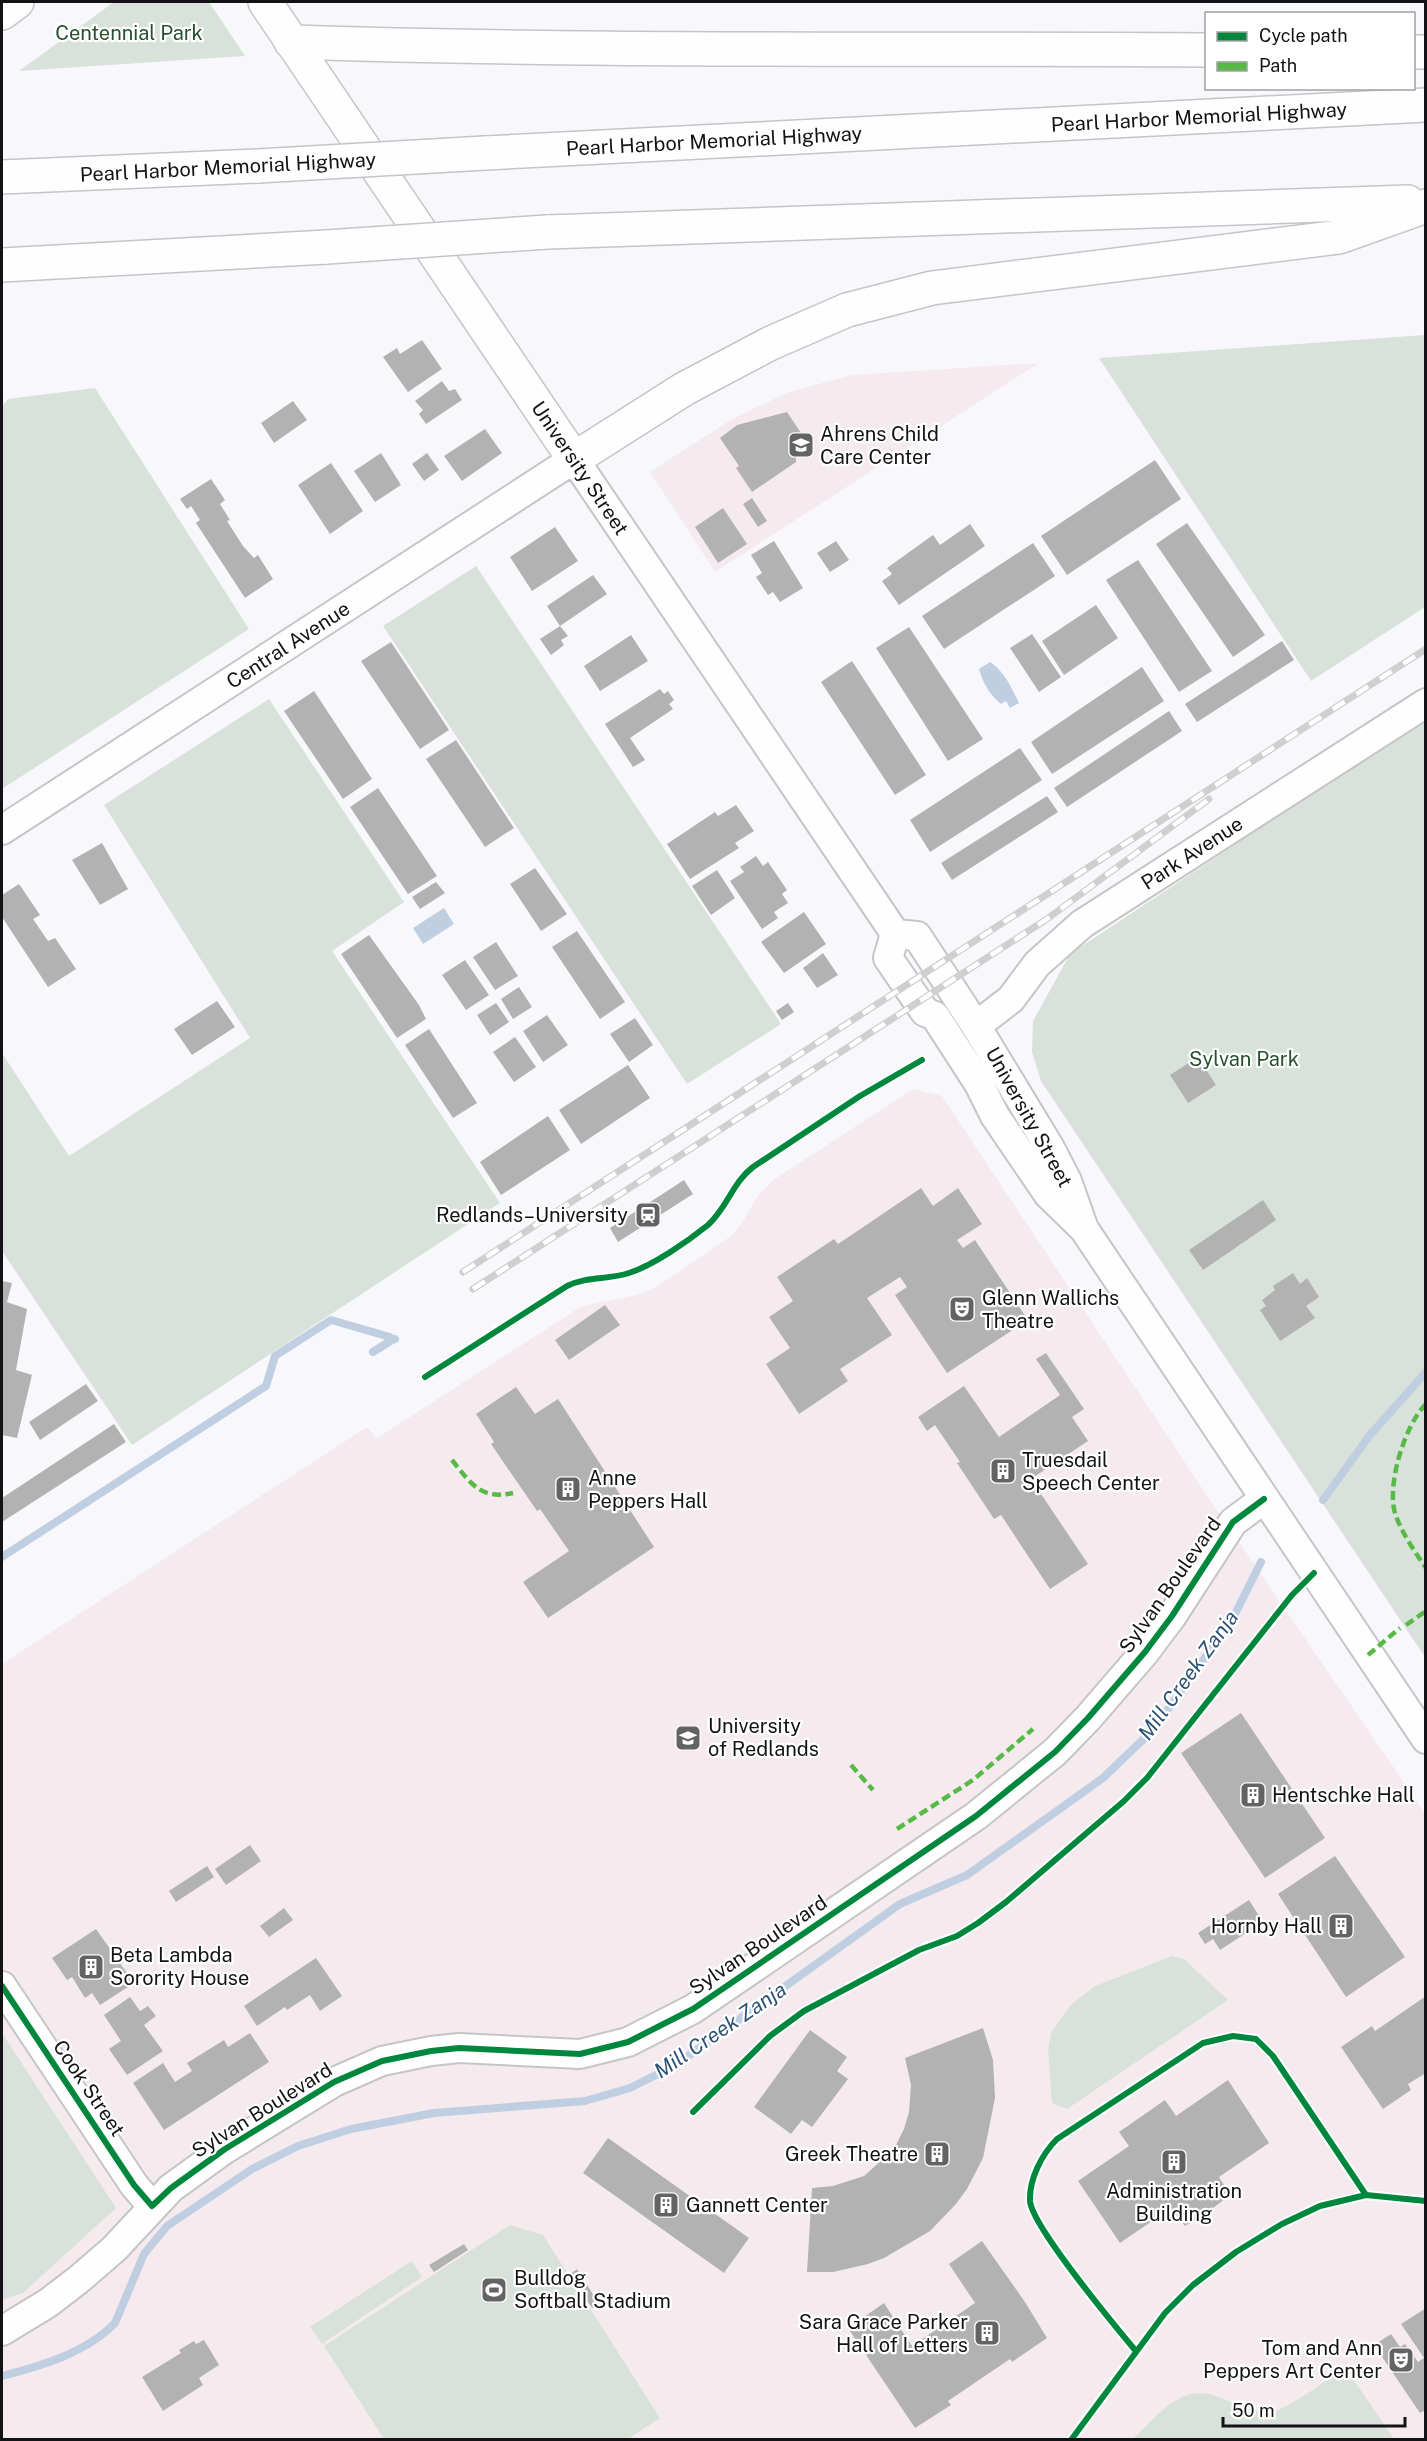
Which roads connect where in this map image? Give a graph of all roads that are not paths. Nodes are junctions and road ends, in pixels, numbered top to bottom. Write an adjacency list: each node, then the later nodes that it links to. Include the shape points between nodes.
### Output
1 (17, 2): 3 (main road)
2 (265, 2): 4 (main road, University Street)
3 (2, 13)
4 (291, 42): 5 (main road, via 699,49); 11 (main road, University Street)
5 (1205, 50)
6 (1425, 105): 7 (main road, Pearl Harbor Memorial Highway, bridge)
7 (2, 177)
8 (1425, 201): 10 (main road, bridge, via 547,232)
9 (1425, 206): 11 (main road, via 1339,237 932,288 847,310 771,343 684,389)
10 (2, 265)
11 (574, 459): 13 (street, Central Avenue); 14 (street, University Street)
12 (1425, 703): 15 (street, Park Avenue, via 1082,924 1037,964 1011,999)
13 (2, 830)
14 (895, 934): 15 (street, University Street, via 917,936); 16 (street, University Street, via 888,958 925,1012 935,1017 1048,1194)
15 (976, 1026): 16 (street, University Street, via 1050,1148)
16 (1084, 1229): 17 (street)
17 (1264, 1499): 18 (street); 20 (street, Sylvan Boulevard, via 1233,1522 1145,1652 1055,1752 976,1816 693,2009 627,2042 580,2054 459,2048 382,2061 334,2082 225,2149)
18 (1425, 1739)
19 (2, 1986): 20 (street, Cook Street, via 134,2185)
20 (152, 2206): 21 (street, Sylvan Boulevard, via 114,2249 78,2280)
21 (2, 2331)

